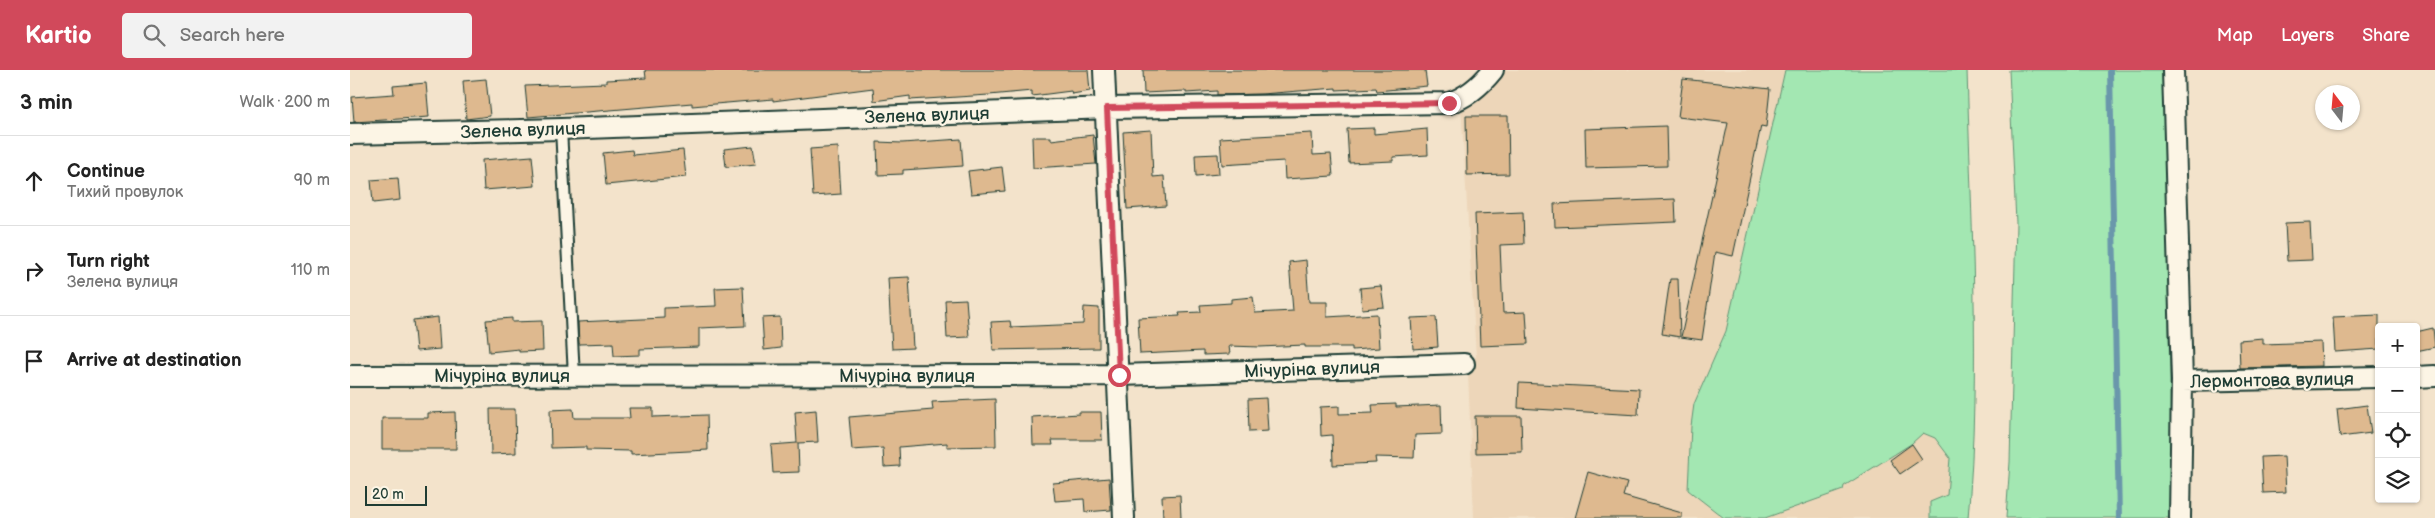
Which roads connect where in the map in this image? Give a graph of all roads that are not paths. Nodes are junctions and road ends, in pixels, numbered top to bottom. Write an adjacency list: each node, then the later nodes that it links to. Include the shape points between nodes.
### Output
1 (1104, 70): 4 (street)
2 (1493, 70): 4 (street, Зелена вулиця, via 1462,99 1449,103)
3 (2173, 70): 14 (street)
4 (1107, 108): 5 (street, Зелена вулиця); 8 (street)
5 (561, 129): 6 (street, Зелена вулиця); 10 (lane)
6 (350, 134)
7 (1464, 364): 8 (street, Мічуріна вулиця)
8 (1119, 375): 10 (street, Мічуріна вулиця); 15 (street)
9 (350, 376): 10 (street, Мічуріна вулиця)
10 (574, 376)
11 (2435, 376): 12 (street)
12 (2420, 377)
13 (2375, 378): 14 (street, Лермонтова вулиця)
14 (2182, 381): 16 (street, Лермонтова вулиця)
15 (1124, 518)
16 (2180, 518)

